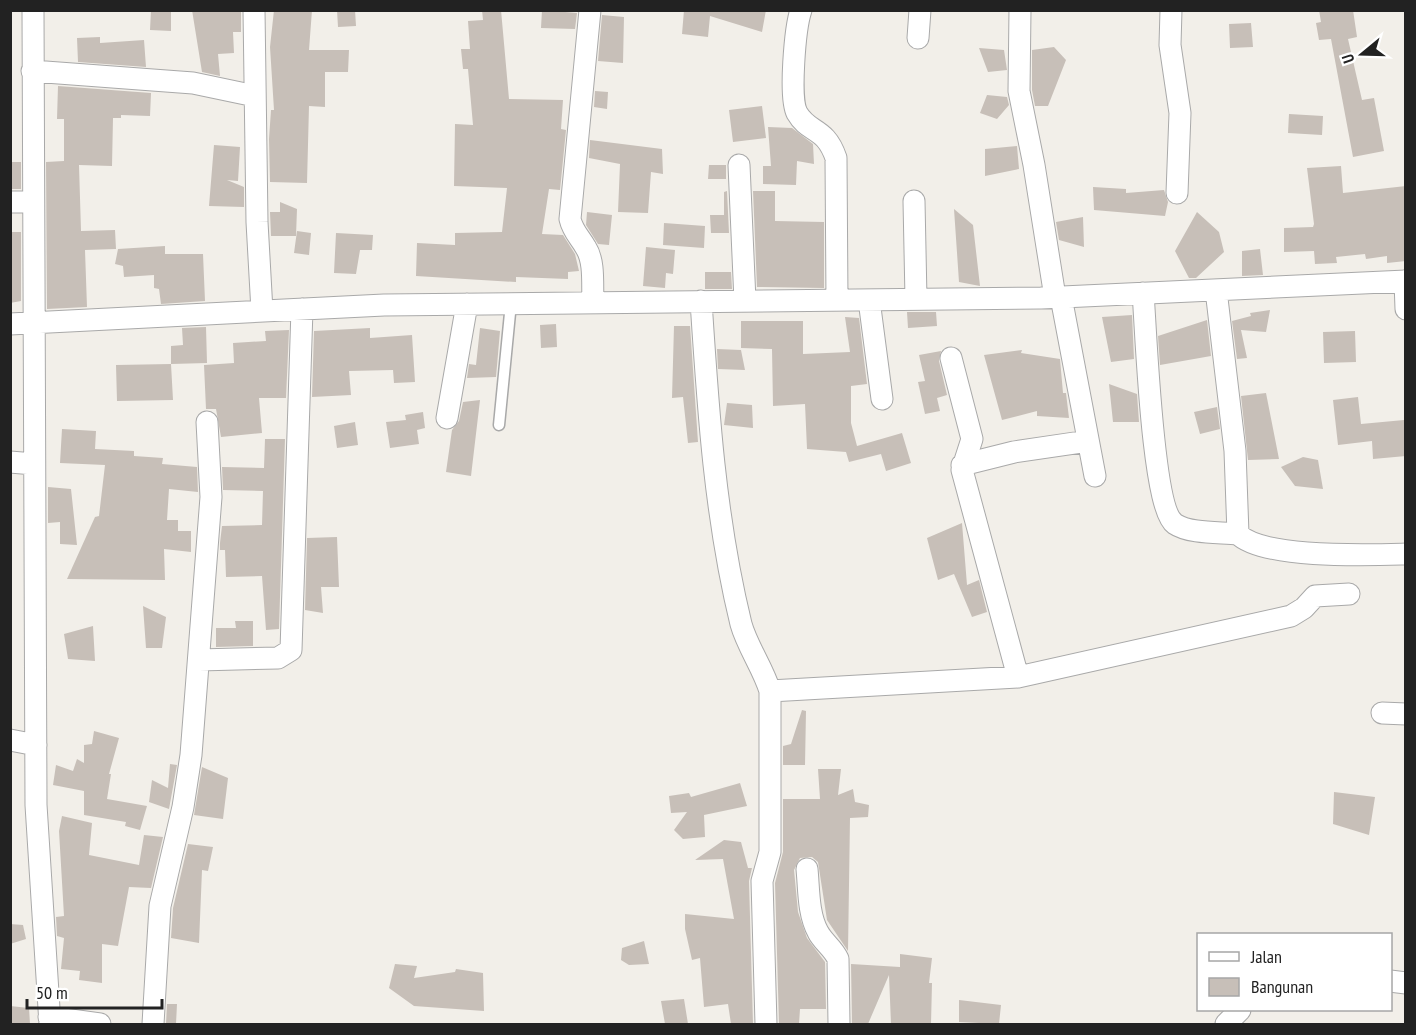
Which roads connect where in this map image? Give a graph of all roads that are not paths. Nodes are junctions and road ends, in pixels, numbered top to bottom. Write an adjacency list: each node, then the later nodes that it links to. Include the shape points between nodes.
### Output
1 (33, 10): 9 (street)
2 (254, 10): 10 (street)
3 (590, 10): 25 (street, via 570,219 590,258)
4 (801, 10): 21 (street, via 793,97 797,112 830,141 836,158)
5 (920, 10): 8 (street)
6 (1020, 10): 19 (street, via 1019,92)
7 (1171, 10): 12 (street, via 1170,45 1180,113)
8 (918, 38)
9 (32, 71): 10 (street, via 193,83); 15 (street)
10 (255, 96): 30 (street)
11 (739, 165): 24 (street)
12 (1177, 193)
13 (914, 201): 20 (street)
14 (10, 202): 15 (street)
15 (32, 202): 31 (street)
16 (1405, 281): 17 (street); 29 (street)
17 (1216, 290): 18 (street); 43 (street, via 1235,451)
18 (1143, 293): 19 (street); 43 (street, via 1158,479 1165,510 1173,523 1183,527)
19 (1058, 297): 20 (street); 38 (street)
20 (916, 299): 22 (street)
21 (837, 300): 22 (street); 24 (street)
22 (869, 300): 34 (street)
23 (701, 301): 24 (street); 25 (street); 48 (street, via 710,438 733,585 742,627)
24 (745, 301)
25 (593, 302): 26 (street)
26 (511, 303): 27 (street); 37 (lane)
27 (467, 304): 28 (street); 35 (street)
28 (302, 309): 30 (street); 46 (street, via 291,650 278,658)
29 (1406, 309)
30 (262, 311): 31 (street)
31 (33, 323): 32 (street); 40 (street)
32 (10, 324)
33 (951, 358): 41 (street, via 972,439)
34 (882, 399)
35 (447, 418)
36 (207, 422): 46 (street, via 211,496)
37 (499, 425)
38 (1088, 441): 41 (street, via 1014,452); 42 (street)
39 (10, 462): 40 (street)
40 (34, 464): 52 (street)
41 (962, 465): 47 (street)
42 (1095, 476)
43 (1238, 534): 44 (street, via 1260,546 1300,552)
44 (1406, 554)
45 (1349, 594): 47 (street, via 1315,596 1291,616)
46 (199, 660): 57 (street, via 183,807 159,906)
47 (1018, 676): 48 (street)
48 (770, 691): 58 (street, via 770,852 762,881)
49 (1382, 713): 50 (street)
50 (1406, 714)
51 (10, 740): 52 (street)
52 (36, 745): 55 (street)
53 (807, 869): 59 (street, via 813,921 838,959)
54 (1239, 1011): 60 (street)
55 (49, 1021): 56 (street)
56 (100, 1024)
57 (153, 1024)
58 (766, 1024)
59 (839, 1024)
60 (1226, 1024)

